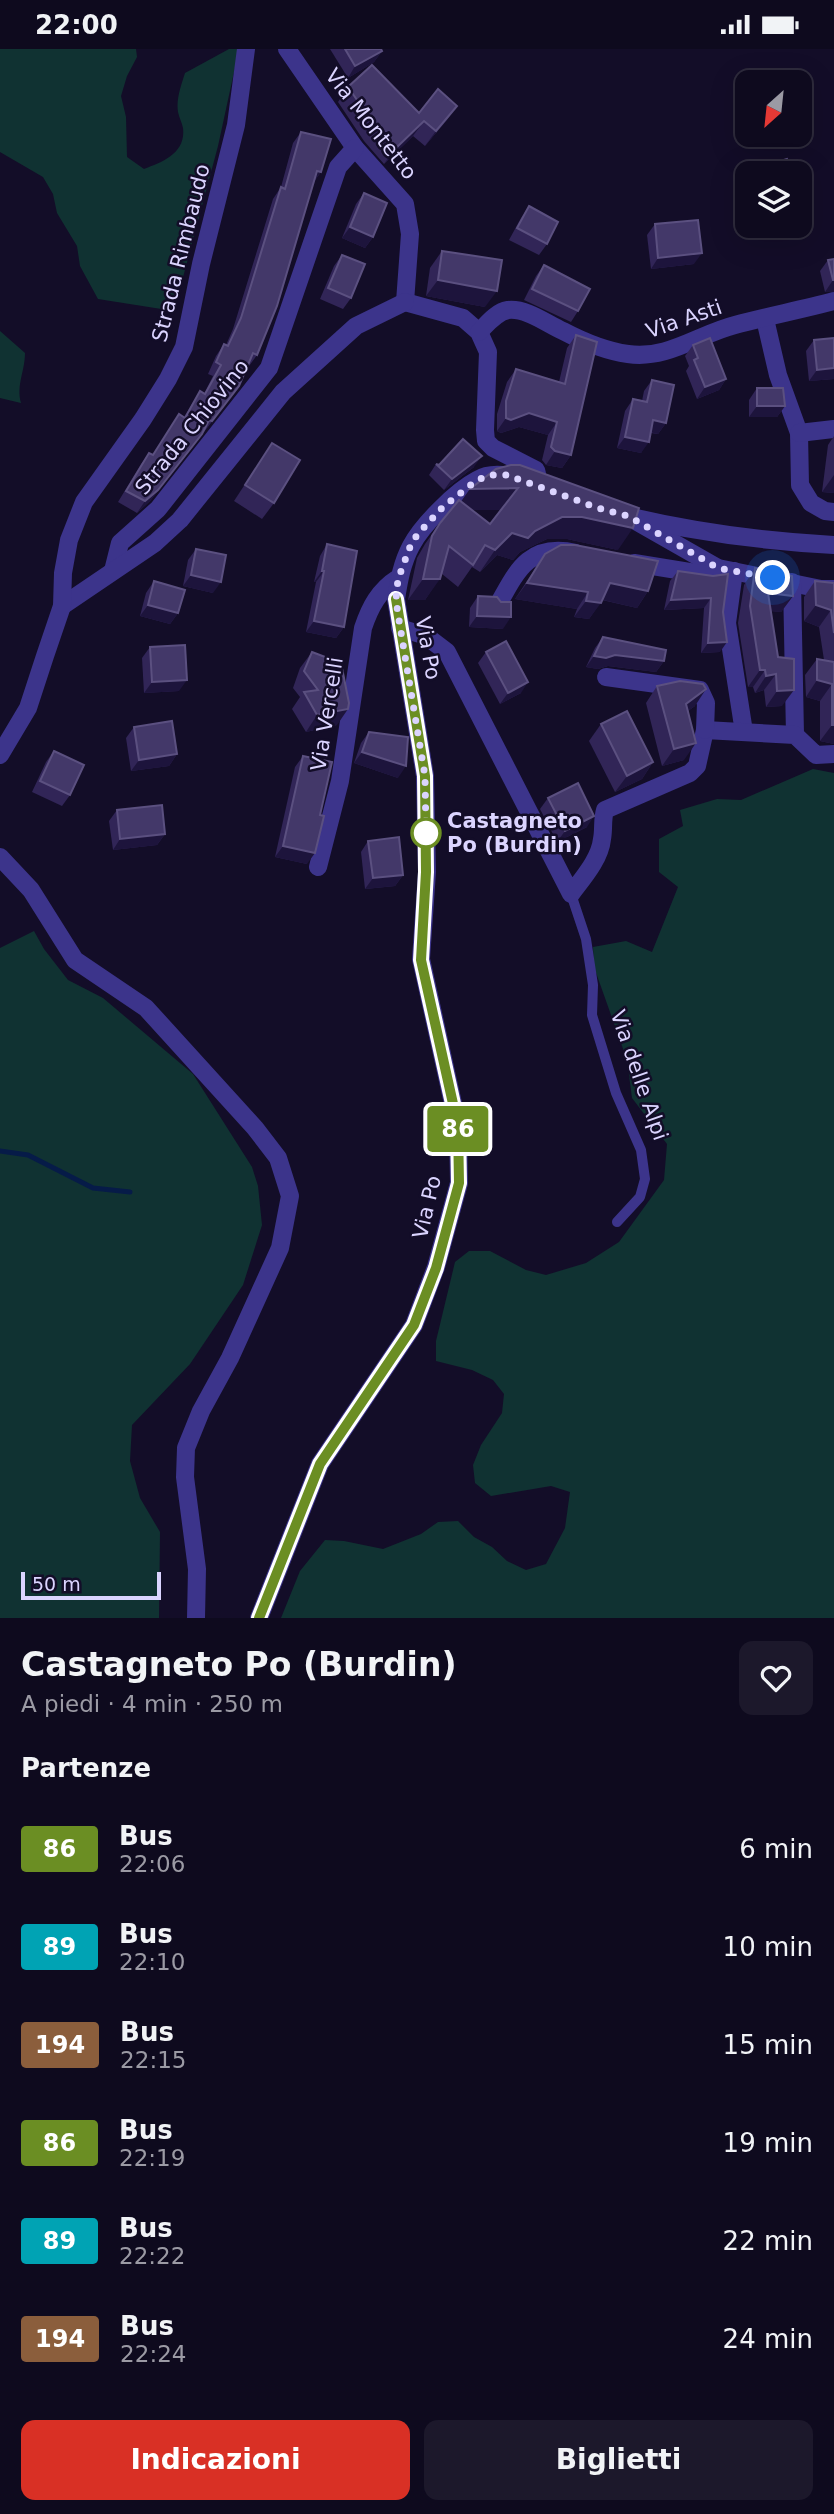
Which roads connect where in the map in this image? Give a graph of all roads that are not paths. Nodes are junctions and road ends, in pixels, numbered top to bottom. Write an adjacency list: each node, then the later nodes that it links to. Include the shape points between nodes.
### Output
1 (246, 49): 22 (street, Strada Rimbaudo, via 236,125 184,347 143,419 84,502 69,540)
2 (287, 49): 3 (street, Via Montetto)
3 (355, 148): 5 (street, Via Montetto, via 405,204 410,234); 17 (street, Strada Chiovino, via 338,167 269,367 159,509 120,543)
4 (834, 301): 6 (street, Via Asti)
5 (405, 302): 7 (street, via 463,318); 17 (street, via 356,326 283,392 180,520)
6 (765, 319): 7 (street, Via Asti, via 645,356 601,347 525,313 507,310); 9 (street, via 778,375)
7 (479, 332): 18 (street, via 488,352 486,441 536,470 540,486 507,475 477,480 417,535)
8 (834, 429): 9 (street)
9 (799, 433): 11 (street, via 800,485 811,503)
10 (598, 508): 12 (street)
11 (834, 512)
12 (628, 516): 13 (street, via 772,542); 16 (street)
13 (834, 545)
14 (590, 556): 21 (street, via 555,549 533,556)
15 (615, 561): 16 (street, via 708,575)
16 (726, 570): 19 (street); 26 (street, via 727,623)
17 (113, 571): 22 (street)
18 (398, 579): 23 (street, Via Po); 31 (street, Via Vercelli, via 386,586 370,608 363,628 340,781)
19 (792, 582): 20 (street); 27 (street)
20 (834, 589)
21 (499, 603)
22 (62, 605): 29 (street, Strada Rimbaudo, via 28,708)
23 (400, 628): 32 (street, Via delle Alpi, via 426,636 447,652); 35 (street, Via Po, via 425,776 421,960 458,1126 459,1183 436,1268 414,1325 320,1464)
24 (606, 677): 25 (street, via 700,690 706,703)
25 (705, 730): 26 (street); 32 (street, via 697,765 690,773 605,810 603,839)
26 (744, 732): 27 (street)
27 (795, 734): 28 (street, via 816,754)
28 (834, 754)
29 (0, 755)
30 (0, 857): 34 (street, via 31,890 75,960 146,1008 255,1128 278,1157 290,1196 280,1248 186,1448 197,1569)
31 (318, 867)
32 (571, 894): 33 (lane, Via delle Alpi, via 586,939 592,1015 644,1169 640,1197)
33 (617, 1222)
34 (196, 1618)
35 (259, 1618)

